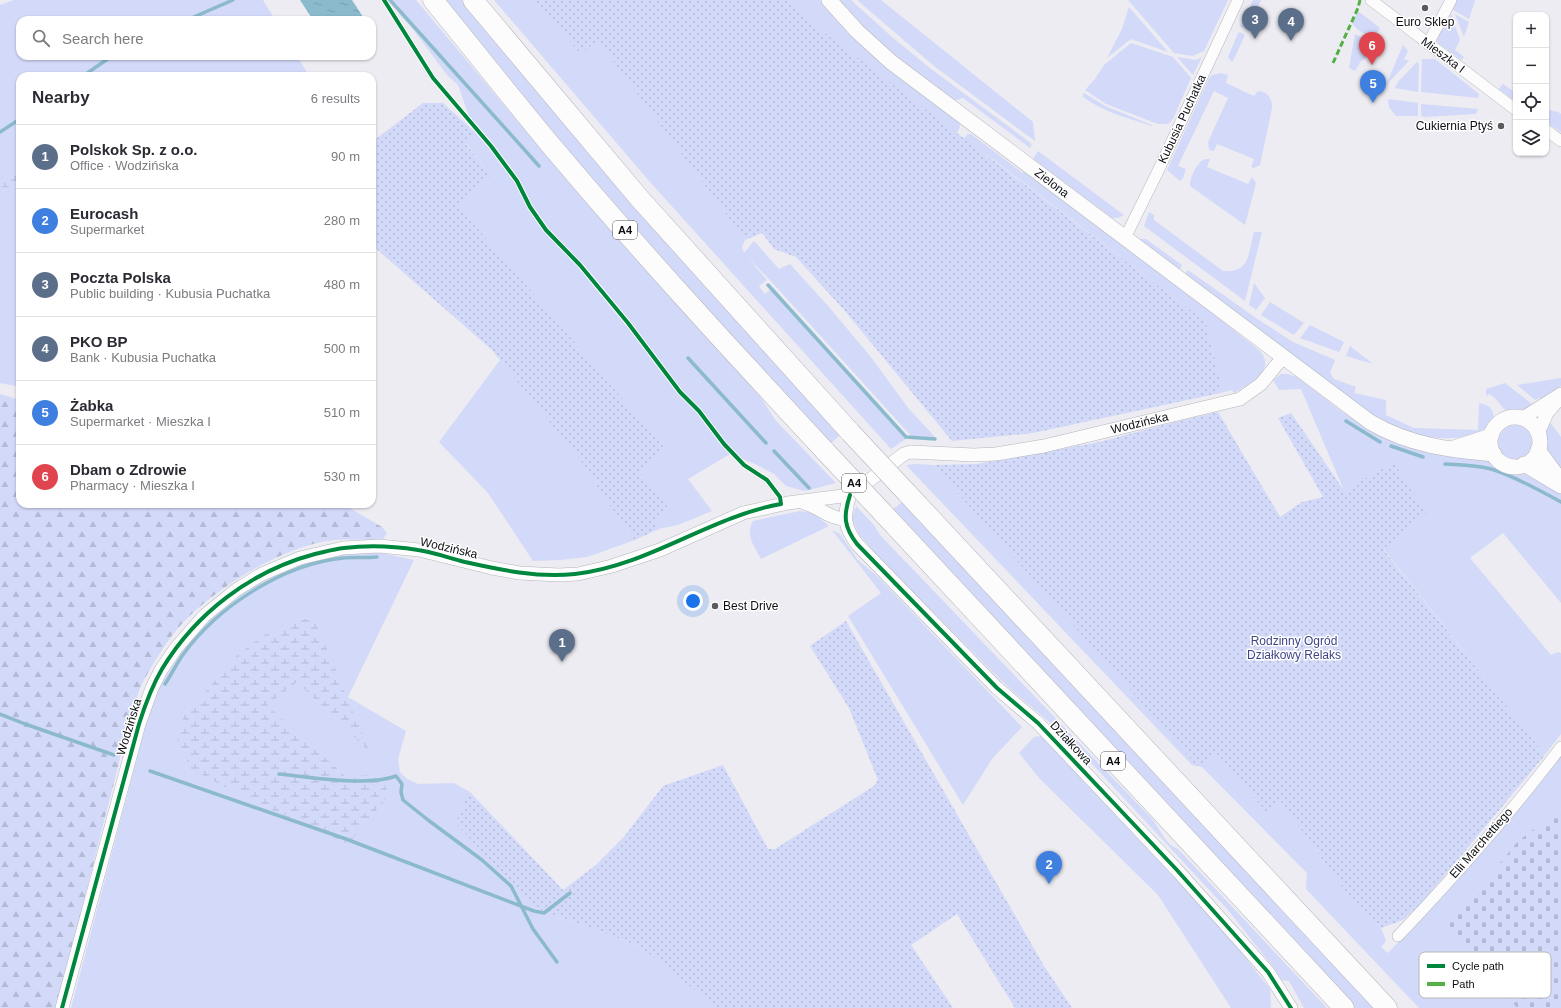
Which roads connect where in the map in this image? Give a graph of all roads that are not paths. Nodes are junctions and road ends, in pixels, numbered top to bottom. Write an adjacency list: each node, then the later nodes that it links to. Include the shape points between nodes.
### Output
1 (433, 0): 30 (highway, A4, bridge, via 564,160 720,338)
2 (473, 0): 31 (highway, A4, bridge, via 640,199 850,432)
3 (829, 0): 11 (main road, Zielona, via 857,31 891,62)
4 (1238, 0): 11 (street, Kubusia Puchatka)
5 (1371, 0): 7 (street, Mieszka I)
6 (1451, 0): 7 (street)
7 (1428, 44): 8 (street, Mieszka I)
8 (1513, 108)
9 (1549, 132): 10 (street)
10 (1561, 141)
11 (1125, 238): 12 (main road, Zielona)
12 (1283, 357): 17 (main road, via 1381,428 1415,442); 23 (street, Wodzińska, via 1261,384 1240,399 1044,446 996,454 911,452 904,454)
13 (1561, 395): 14 (street); 15 (street, via 1547,414)
14 (1523, 418): 15 (main road, via 1532,424); 16 (main road, via 1513,417 1504,420 1495,427)
15 (1538, 433): 18 (main road)
16 (1491, 436): 17 (main road); 19 (main road)
17 (1450, 449): 19 (main road)
18 (1538, 450): 20 (main road, via 1532,460); 21 (main road)
19 (1494, 454): 20 (main road, via 1507,465)
20 (1524, 464): 22 (main road)
21 (1561, 481)
22 (1561, 486)
23 (850, 495): 24 (street, Wodzińska); 25 (street, via 845,508)
24 (799, 502): 25 (street, Wodzińska); 28 (street, Wodzińska, via 743,513 660,550 578,574 519,573 419,550 379,546 343,548 300,558 262,574 236,590 204,616 176,648 150,693 139,724)
25 (845, 520): 29 (street, Działkowa, via 850,535 857,544 997,688 1038,723 1228,927 1268,972)
26 (1561, 747): 27 (street, Elli Marchettiego, via 1477,849)
27 (1398, 936)
28 (62, 1008)
29 (1291, 1008)
30 (1344, 1008)
31 (1387, 1008)

